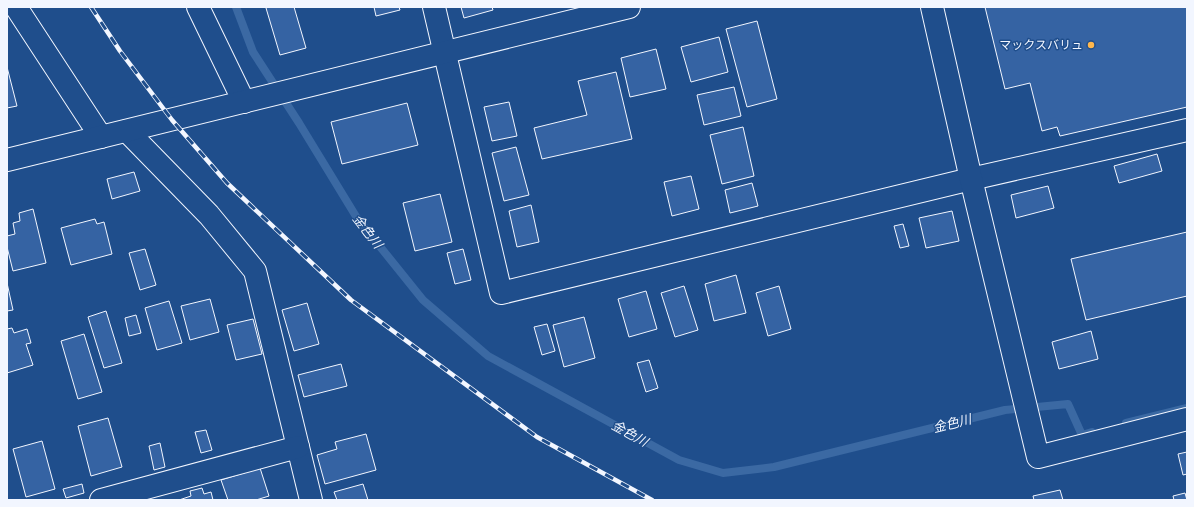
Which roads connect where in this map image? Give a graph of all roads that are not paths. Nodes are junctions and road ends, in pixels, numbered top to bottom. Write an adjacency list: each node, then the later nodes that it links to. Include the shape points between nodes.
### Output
1 (16, 7): 10 (street)
2 (198, 7): 7 (street)
3 (434, 7): 6 (street)
4 (629, 7): 6 (street)
5 (932, 7): 12 (street)
6 (445, 51): 7 (street); 12 (street, via 501,293)
7 (244, 102): 9 (street)
8 (1187, 130): 12 (street)
9 (127, 131): 10 (street); 14 (street, via 209,215 255,271)
10 (101, 137): 11 (street)
11 (7, 160)
12 (971, 179): 13 (street, via 1038,457)
13 (1187, 419)
14 (298, 447): 15 (street); 16 (street)
15 (101, 500)
16 (311, 500)

